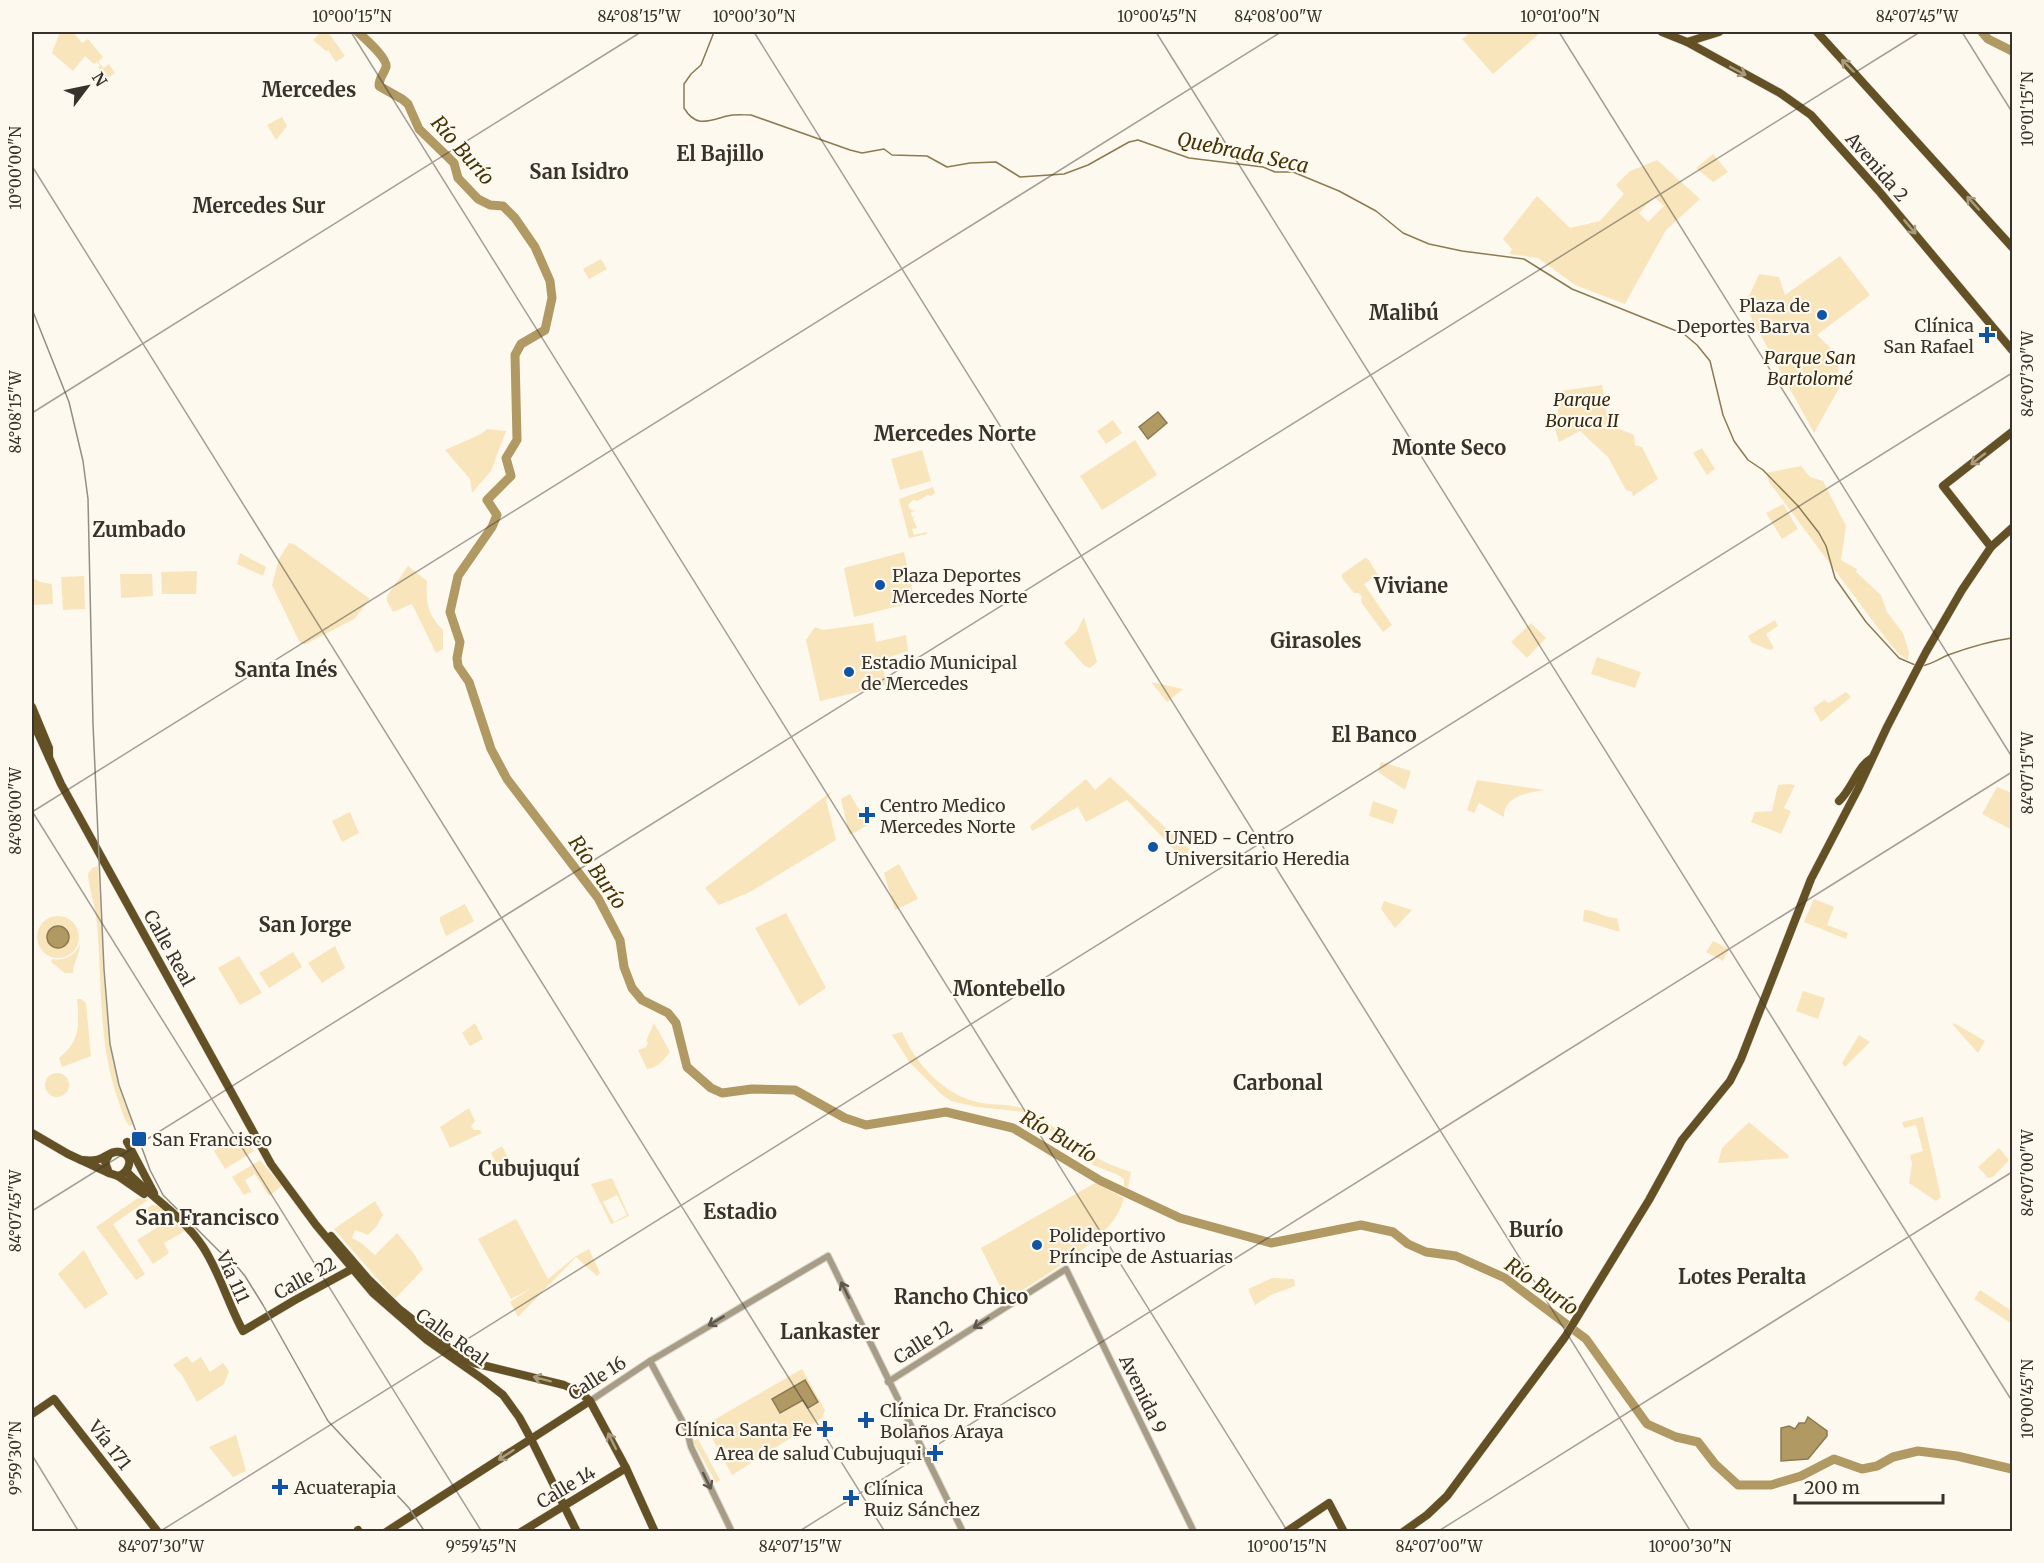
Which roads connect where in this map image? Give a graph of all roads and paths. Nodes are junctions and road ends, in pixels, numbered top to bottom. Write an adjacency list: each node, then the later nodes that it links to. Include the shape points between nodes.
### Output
1 (1662, 32): 5 (main road, Avenida 2)
2 (1719, 32): 4 (main road)
3 (1817, 32): 7 (main road, one-way to 3)
4 (1702, 38): 5 (main road); 6 (main road, via 1697,44)
5 (1687, 42): 6 (main road, Avenida 2)
6 (1700, 50): 8 (main road, Avenida 2, one-way to 8, via 1780,93 1811,115)
7 (2013, 247)
8 (2013, 350)
9 (2013, 432): 11 (main road, one-way to 11, via 1943,486)
10 (2013, 528): 11 (main road)
11 (1991, 547): 15 (main road, via 1926,652)
12 (32, 707): 14 (main road, Calle Real)
13 (32, 720): 14 (main road, Calle Real)
14 (49, 757): 19 (main road, Calle Real)
15 (1874, 758): 16 (main road, via 1863,764); 50 (main road, via 1811,879 1733,1076 1682,1140 1567,1334 1447,1496)
16 (1839, 801)
17 (32, 1132): 21 (main road)
18 (128, 1142): 25 (main road)
19 (266, 1152): 27 (main road, Calle Real, via 287,1187); 31 (main road, Calle Real, via 375,1286)
20 (109, 1155): 21 (main road); 22 (main road, via 126,1155 130,1165); 23 (main road, via 105,1166)
21 (81, 1160): 23 (main road)
22 (127, 1172): 24 (main road); 25 (main road, Vía 111)
23 (109, 1173): 24 (main road)
24 (118, 1176): 26 (main road, Vía 111)
25 (156, 1197): 26 (main road, Vía 111)
26 (170, 1210): 29 (main road, Vía 111, via 204,1248)
27 (351, 1269): 29 (main road, Calle 22); 31 (main road, Calle Real, via 404,1321)
28 (1065, 1269): 34 (street, Calle 12, one-way to 34); 47 (street, Avenida 9)
29 (243, 1331)
30 (650, 1361): 34 (street, Calle 16, one-way to 30, via 828,1256); 35 (street, Calle 16); 45 (street, one-way to 45, via 687,1430 691,1447)
31 (473, 1367): 32 (main road, Calle Real); 33 (main road, Calle Real)
32 (490, 1367): 33 (main road); 35 (main road, Calle Real, one-way to 32, via 564,1385)
33 (484, 1380): 37 (main road, Calle Real, via 512,1406)
34 (888, 1382): 46 (street)
35 (590, 1401): 37 (main road, Calle 16); 38 (main road, one-way to 35)
36 (32, 1414): 40 (main road, Vía 171, via 54,1399)
37 (531, 1439): 39 (main road, Calle Real); 41 (main road, Calle 16, one-way to 41)
38 (626, 1468): 39 (main road, Calle 14); 44 (main road)
39 (564, 1505): 42 (main road, Calle 14); 43 (main road, Calle Real)
40 (158, 1532)
41 (386, 1532)
42 (521, 1532)
43 (577, 1532)
44 (655, 1532)
45 (732, 1532)
46 (963, 1532)
47 (1194, 1532)
48 (1286, 1532): 49 (main road, via 1329,1503)
49 (1344, 1532)
50 (1403, 1532)

